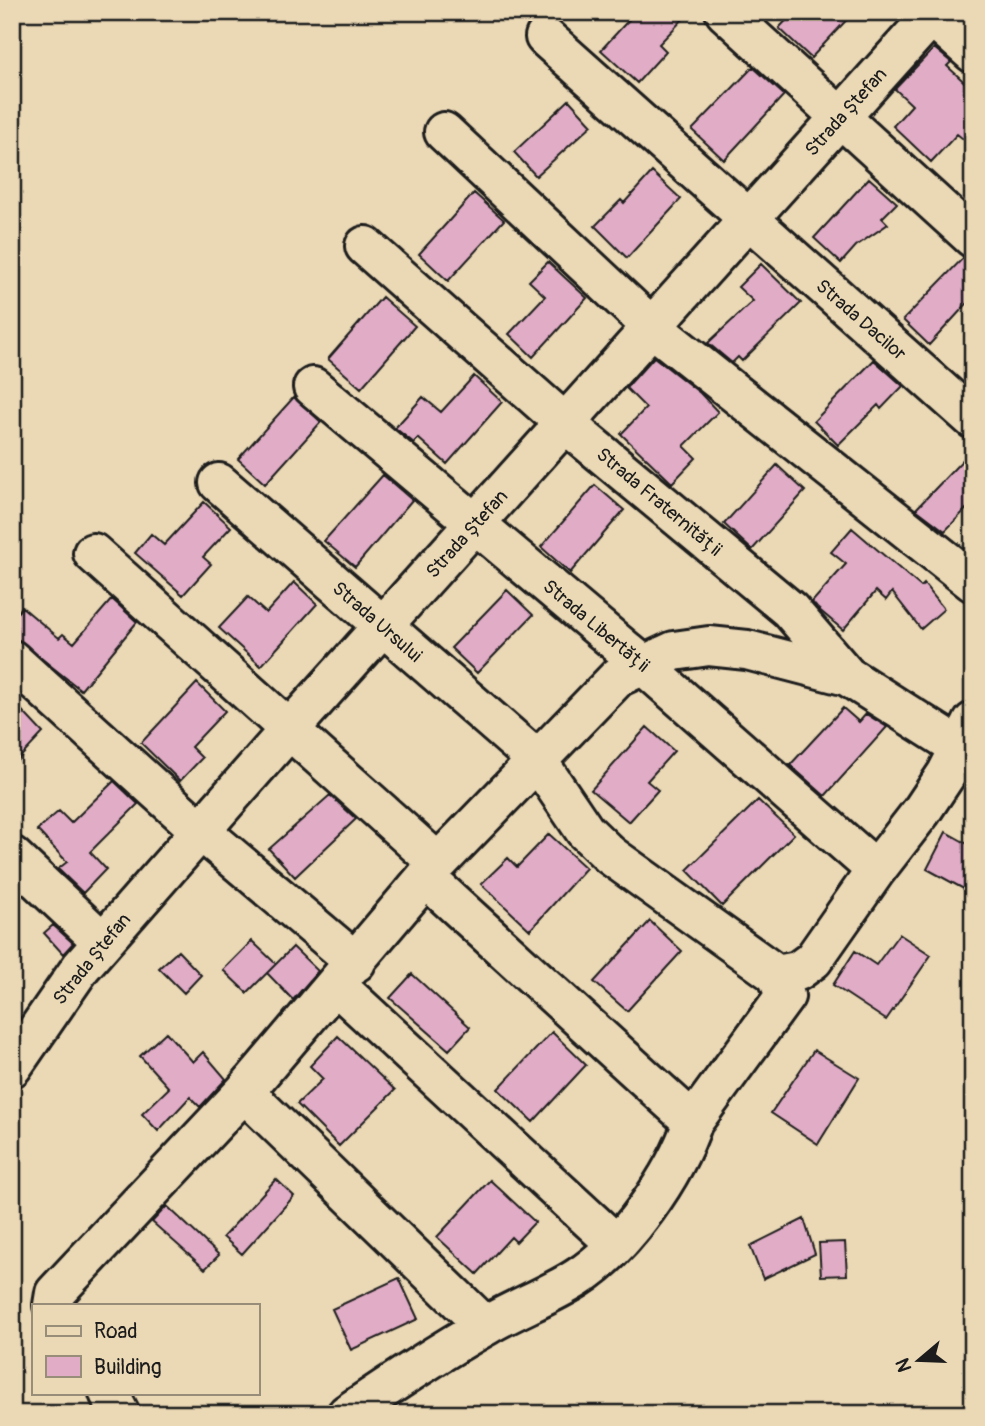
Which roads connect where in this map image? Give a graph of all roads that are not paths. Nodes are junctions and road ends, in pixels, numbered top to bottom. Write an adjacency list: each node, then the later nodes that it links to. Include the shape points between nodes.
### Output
1 (725, 12): 5 (street)
2 (931, 13): 4 (street); 5 (street, Strada Ștefan)
3 (545, 37): 7 (street, Strada Dacilor)
4 (973, 53)
5 (840, 119): 7 (street, Strada Ștefan); 8 (street)
6 (444, 132): 10 (street)
7 (749, 222): 10 (street, Strada Ștefan); 12 (street, Strada Dacilor)
8 (973, 238)
9 (365, 246): 13 (street, Strada Fraternității)
10 (653, 328): 13 (street, Strada Ștefan); 17 (street)
11 (313, 387): 15 (street, Strada Libertății)
12 (973, 419)
13 (566, 425): 15 (street, Strada Ștefan); 21 (street, Strada Fraternității, via 790,610)
14 (219, 483): 18 (street, Strada Ursului)
15 (475, 526): 18 (street, Strada Ștefan); 20 (street, Strada Libertății)
16 (93, 553): 22 (street)
17 (973, 582)
18 (383, 627): 22 (street, Strada Ștefan); 24 (street, Strada Ursului)
19 (12, 660): 25 (street)
20 (642, 664): 21 (street, via 674,651 709,646 747,650); 24 (street, via 618,677); 27 (street, Strada Libertății)
21 (847, 676): 23 (street, Strada Fraternității)
22 (289, 730): 25 (street, Strada Ștefan); 28 (street)
23 (966, 734): 27 (street, via 921,813)
24 (537, 760): 28 (street); 31 (street, Strada Ursului, via 585,831 610,855)
25 (201, 831): 29 (street, Strada Ștefan); 30 (street)
26 (12, 856): 29 (street)
27 (876, 870): 31 (street, via 813,960 798,971)
28 (433, 871): 30 (street); 34 (street)
29 (103, 942): 32 (street, Strada Ștefan)
30 (346, 974): 33 (street); 35 (street)
31 (777, 975): 34 (street, via 785,996)
32 (12, 1067)
33 (244, 1092): 36 (street, via 55,1293); 37 (street)
34 (693, 1122): 35 (street, via 685,1145 651,1200)
35 (615, 1244): 37 (street, via 576,1279)
36 (53, 1304)
37 (485, 1326): 40 (street)
38 (110, 1394): 39 (street)
39 (120, 1414)
40 (347, 1414)

